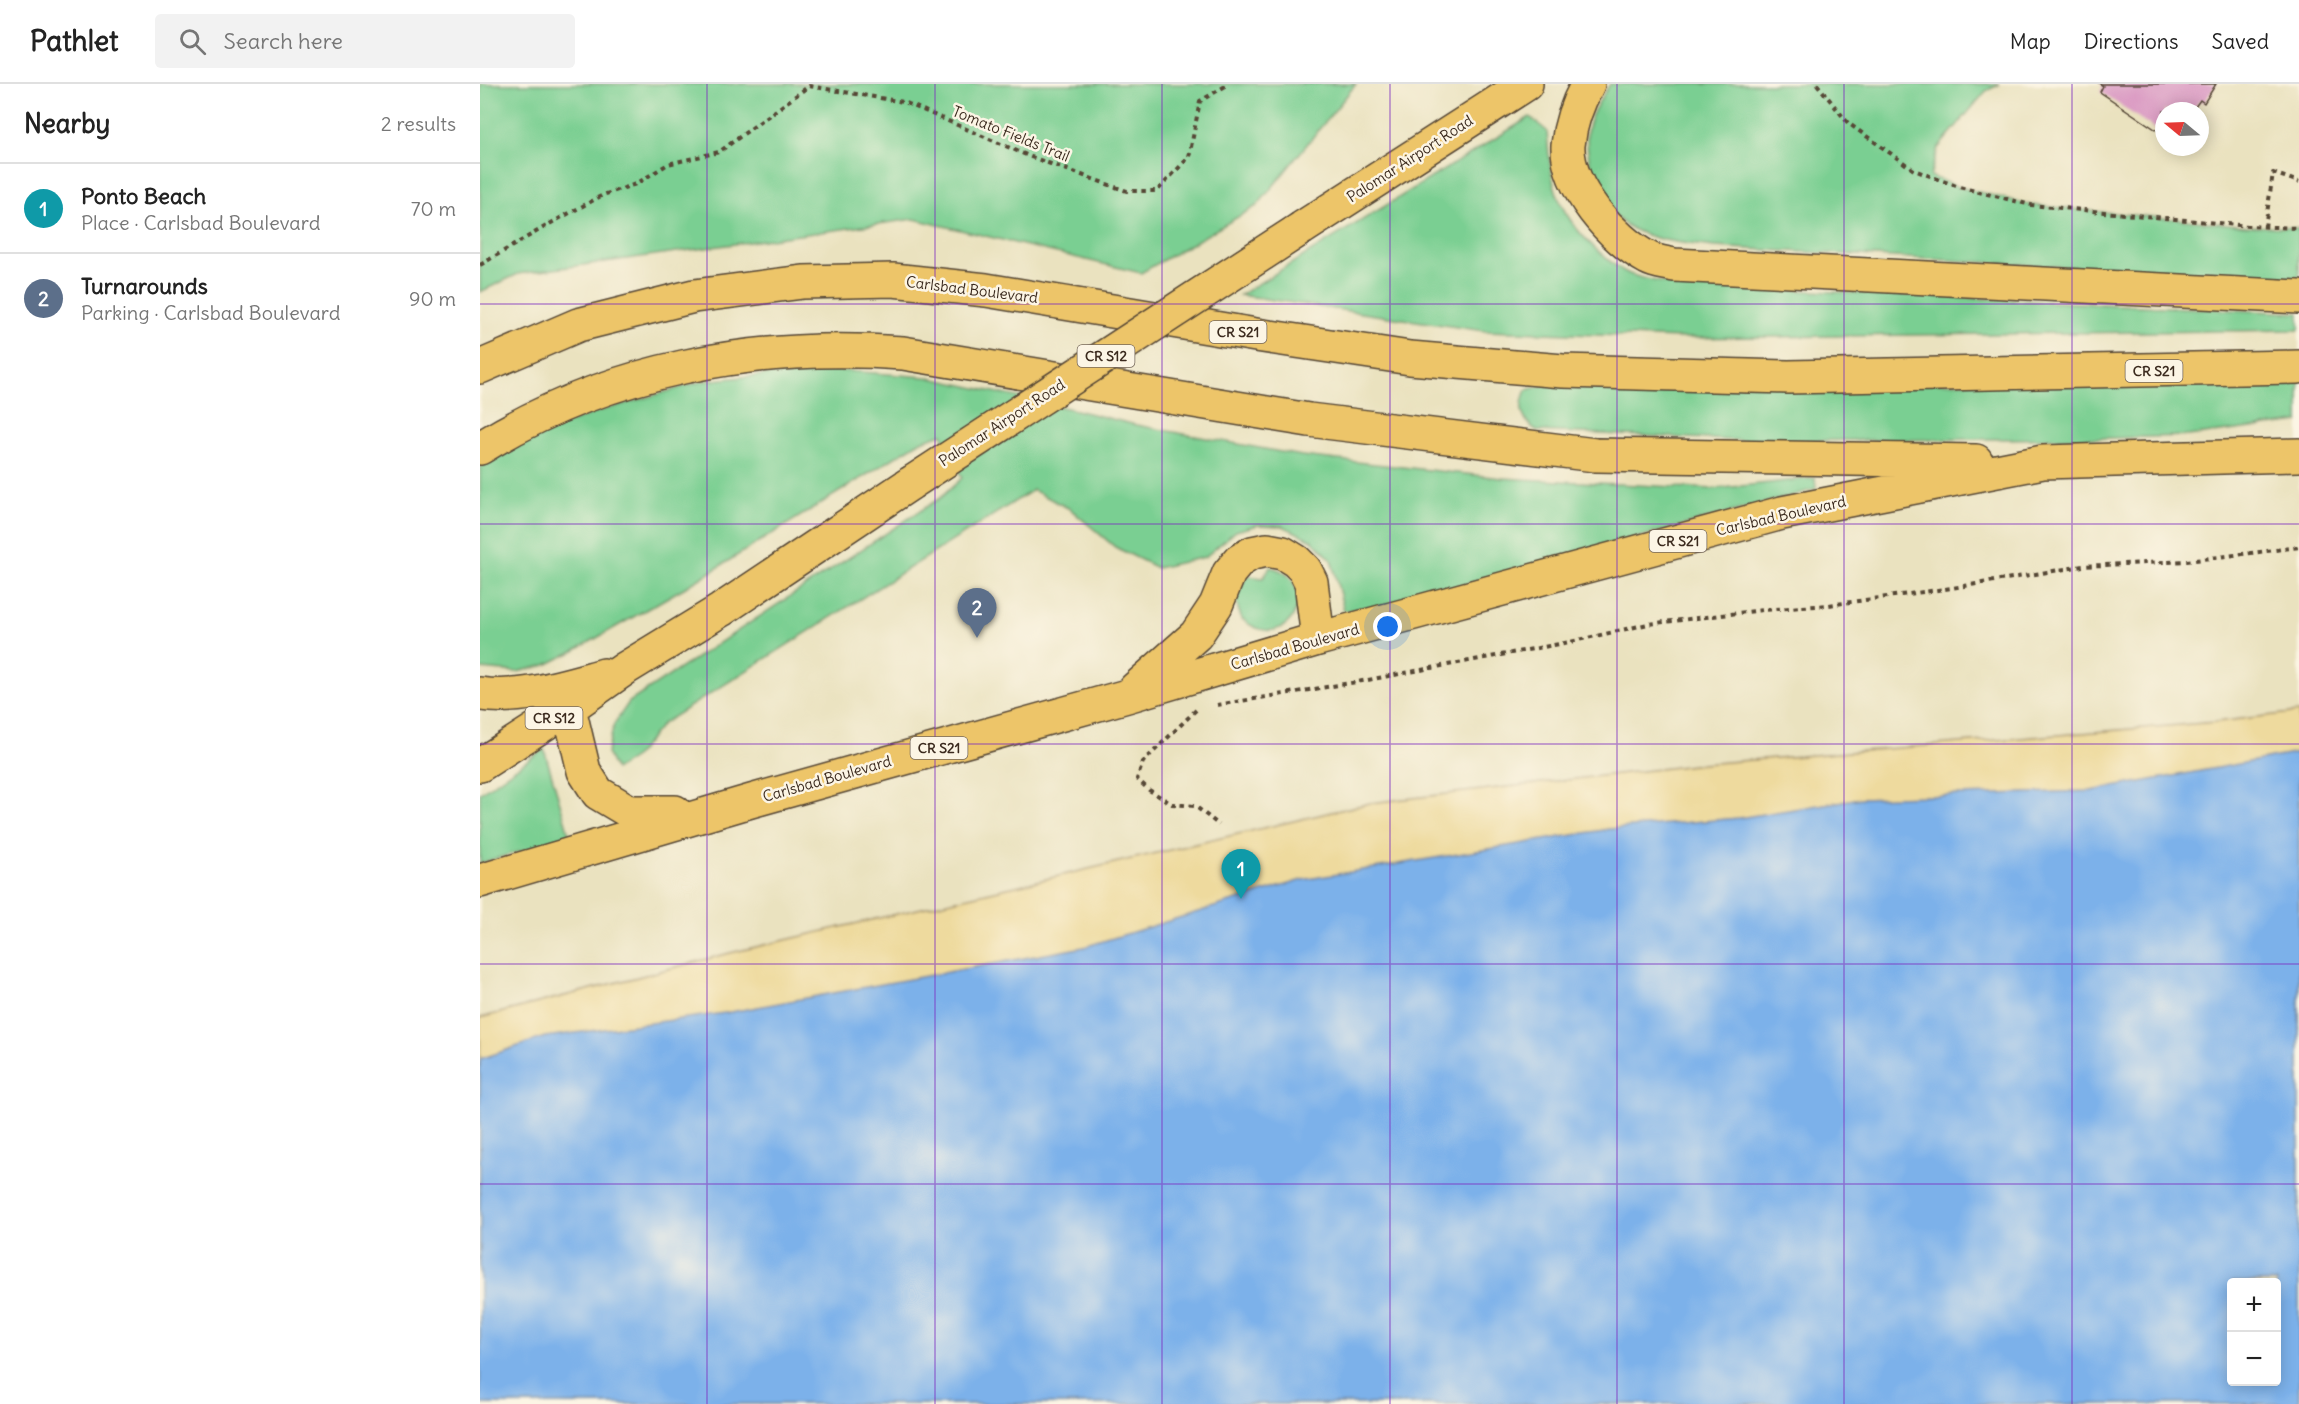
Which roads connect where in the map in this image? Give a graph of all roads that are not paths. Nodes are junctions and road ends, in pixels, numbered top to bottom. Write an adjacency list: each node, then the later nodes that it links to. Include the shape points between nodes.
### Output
1 (1526, 84): 10 (main road, Palomar Airport Road / CR S12, bridge)
2 (1588, 84): 3 (main road, via 1574,118 1568,147 1575,180 1597,216 1648,259 1674,265)
3 (2299, 297)
4 (480, 367): 5 (main road, Carlsbad Boulevard / CR S21, via 578,325 694,296 803,282 893,280 986,290 1410,358 1563,371 1788,377)
5 (2299, 367)
6 (480, 447): 8 (main road, via 570,400 672,368 744,356 857,350 903,353 1309,420 1595,455)
7 (2299, 455): 8 (main road, Carlsbad Boulevard / CR S21)
8 (2043, 462): 9 (main road, Carlsbad Boulevard / CR S21, via 1782,513)
9 (1318, 639): 12 (main road, Carlsbad Boulevard / CR S21); 12 (main road, via 1311,582 1305,570 1282,553 1252,553 1229,573 1216,605 1196,635)
10 (626, 669): 11 (main road, via 524,695); 13 (main road, Palomar Airport Road / CR S12)
11 (480, 694)
12 (1127, 696): 15 (main road, Carlsbad Boulevard / CR S21)
13 (569, 708): 14 (main road, Palomar Airport Road / CR S12); 15 (main road, via 584,771 598,793 630,812 678,812)
14 (480, 765)
15 (751, 801): 16 (main road, Carlsbad Boulevard / CR S21)
16 (480, 881)

